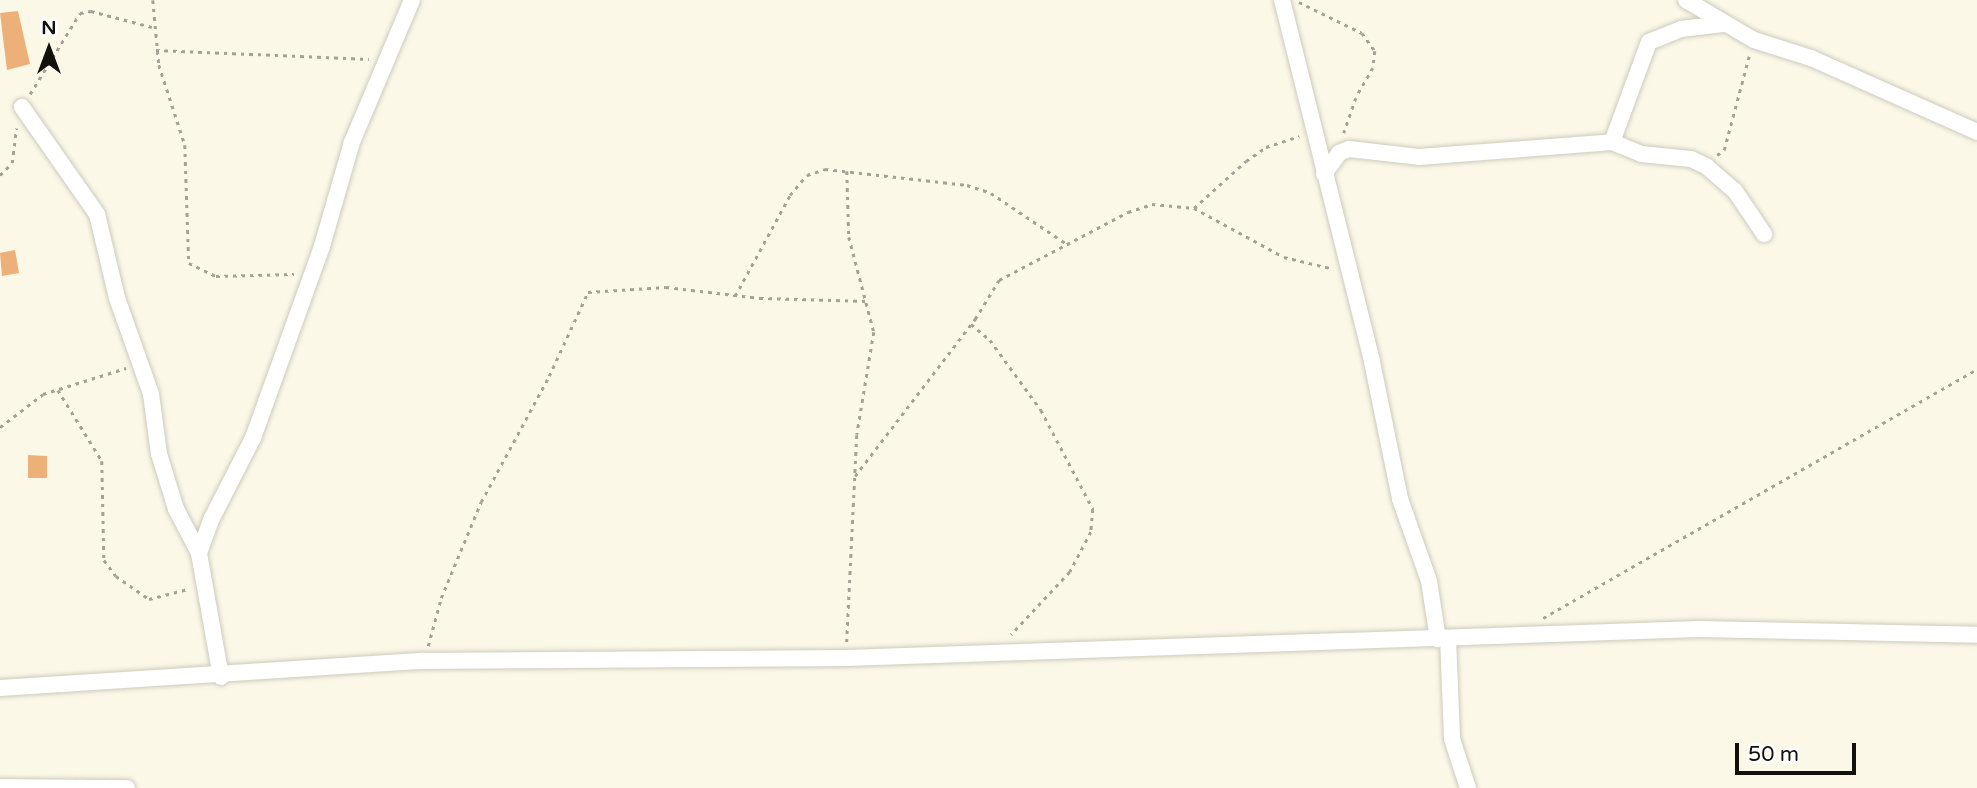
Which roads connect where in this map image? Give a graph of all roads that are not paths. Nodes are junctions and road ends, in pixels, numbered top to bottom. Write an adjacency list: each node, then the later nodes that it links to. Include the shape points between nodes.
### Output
1 (412, 0): 10 (street, via 352,142 312,278 253,438)
2 (1282, 0): 8 (street)
3 (1686, 0): 4 (street)
4 (1723, 24): 6 (street); 7 (street, via 1681,29 1649,42)
5 (22, 107): 10 (street, via 97,214 151,394 159,454 176,509)
6 (1977, 132)
7 (1612, 142): 8 (street, via 1419,157 1359,149 1339,153); 9 (street, via 1641,154 1703,164 1735,191)
8 (1324, 174): 12 (street, via 1400,499 1429,581)
9 (1764, 234)
10 (199, 553): 13 (street)
11 (1977, 635): 12 (street, via 1699,629)
12 (1443, 639): 13 (street, via 846,658 425,661); 18 (street, via 1452,739)
13 (221, 677): 14 (street)
14 (0, 688)
15 (0, 787): 16 (street)
16 (35, 787): 17 (street)
17 (127, 788)
18 (1468, 788)

